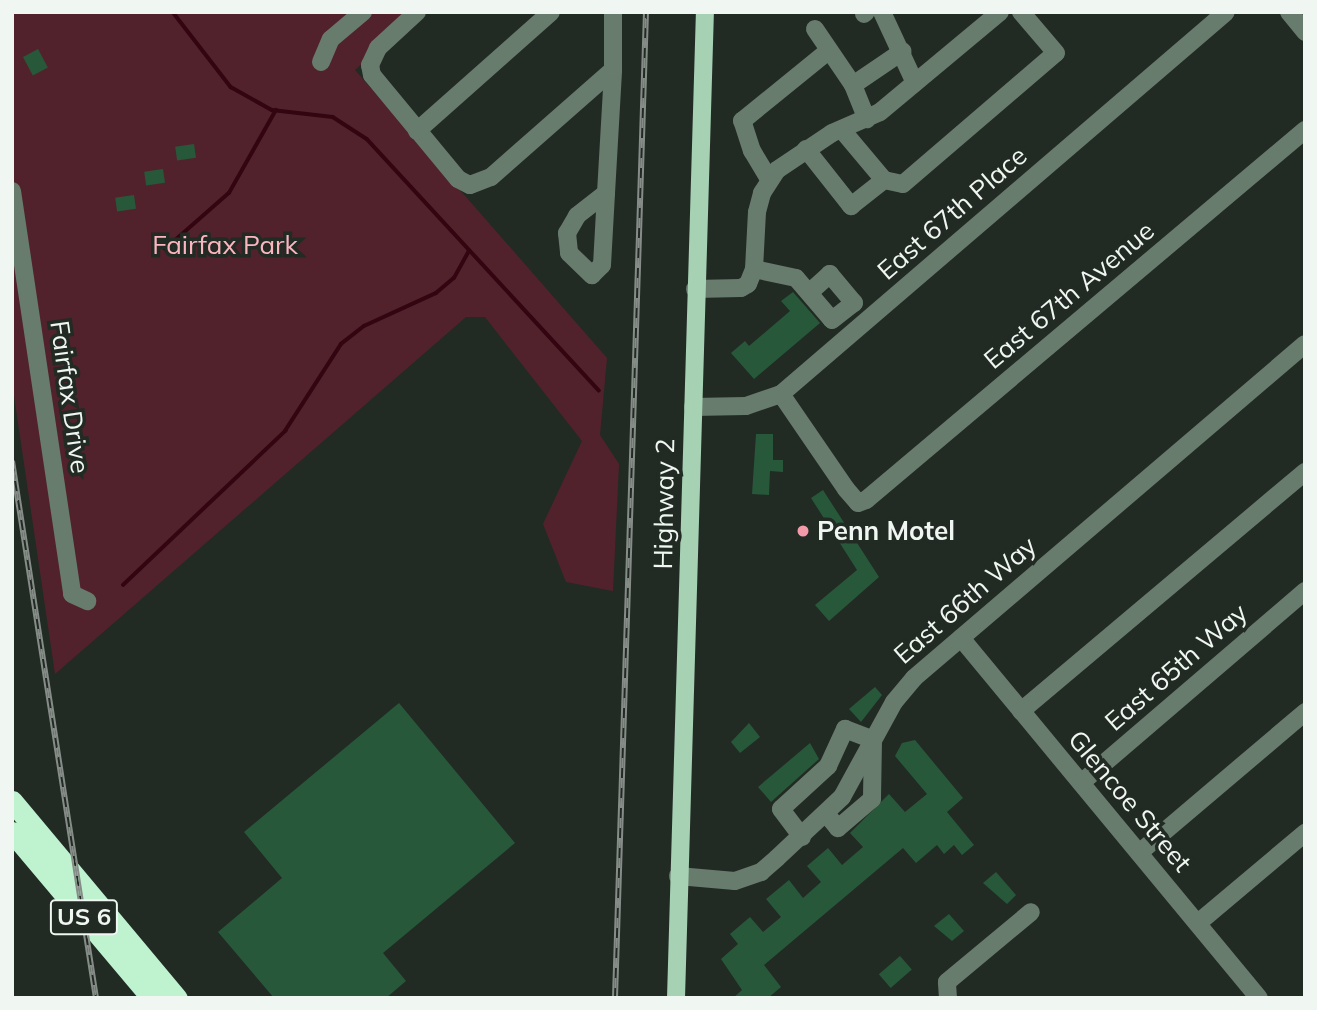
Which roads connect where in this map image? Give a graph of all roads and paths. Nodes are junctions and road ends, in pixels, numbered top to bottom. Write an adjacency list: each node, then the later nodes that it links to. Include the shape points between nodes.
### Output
1 (363, 12): 15 (street, via 331,39)
2 (416, 12): 22 (street, via 378,48 370,65 372,75)
3 (551, 12): 22 (street)
4 (614, 12): 16 (street)
5 (705, 12): 29 (main road, Highway 2)
6 (1000, 12): 17 (street)
7 (1021, 12): 25 (street, via 1056,53 903,184)
8 (1226, 12): 32 (street, East 67th Place)
9 (1289, 12): 12 (street)
10 (870, 13): 14 (street)
11 (815, 29): 13 (street)
12 (1305, 32)
13 (828, 51): 18 (street); 24 (street, via 743,121 752,151)
14 (903, 51): 17 (street); 18 (street)
15 (321, 61)
16 (613, 70): 22 (street, via 478,185 458,179); 27 (street)
17 (915, 83): 19 (street)
18 (853, 85): 19 (street)
19 (867, 119): 20 (street)
20 (842, 130): 23 (street); 25 (street)
21 (1305, 130): 32 (street, East 67th Avenue, via 866,500 858,503 850,495)
22 (417, 131)
23 (806, 149): 24 (street); 25 (street, via 851,206)
24 (769, 179): 28 (street, via 757,212)
25 (884, 180)
26 (12, 191): 36 (street, Fairfax Drive, via 72,594)
27 (606, 193)
28 (754, 269): 29 (street, via 748,284 741,288); 30 (street, via 796,278)
29 (695, 289): 33 (main road, Highway 2)
30 (809, 293)
31 (1305, 344): 37 (street, East 66th Way)
32 (781, 394): 33 (street, East 67th Place, via 746,406)
33 (693, 407): 48 (main road, Highway 2)
34 (1305, 472): 38 (street)
35 (1305, 591): 41 (street, East 65th Way)
36 (87, 601)
37 (961, 638): 38 (street, Glencoe Street); 40 (street, East 66th Way, via 899,693)
38 (1021, 711): 41 (street, Glencoe Street)
39 (1305, 712): 47 (street)
40 (873, 740): 43 (street, East 66th Way); 43 (street, via 872,799 838,828); 46 (street, via 845,729 828,766 781,809)
41 (1081, 783): 47 (street, Glencoe Street)
42 (12, 801): 52 (highway, US 6)
43 (827, 815): 46 (street, East 66th Way)
44 (12, 832): 51 (highway, US 6)
45 (1305, 833): 50 (street)
46 (802, 837): 48 (street, East 66th Way, via 747,878)
47 (1139, 853): 50 (street, Glencoe Street)
48 (678, 876): 53 (main road, Highway 2)
49 (1031, 912): 54 (street, via 947,982)
50 (1198, 923): 55 (street, Glencoe Street)
51 (152, 998)
52 (177, 998)
53 (676, 998)
54 (948, 998)
55 (1259, 998)

